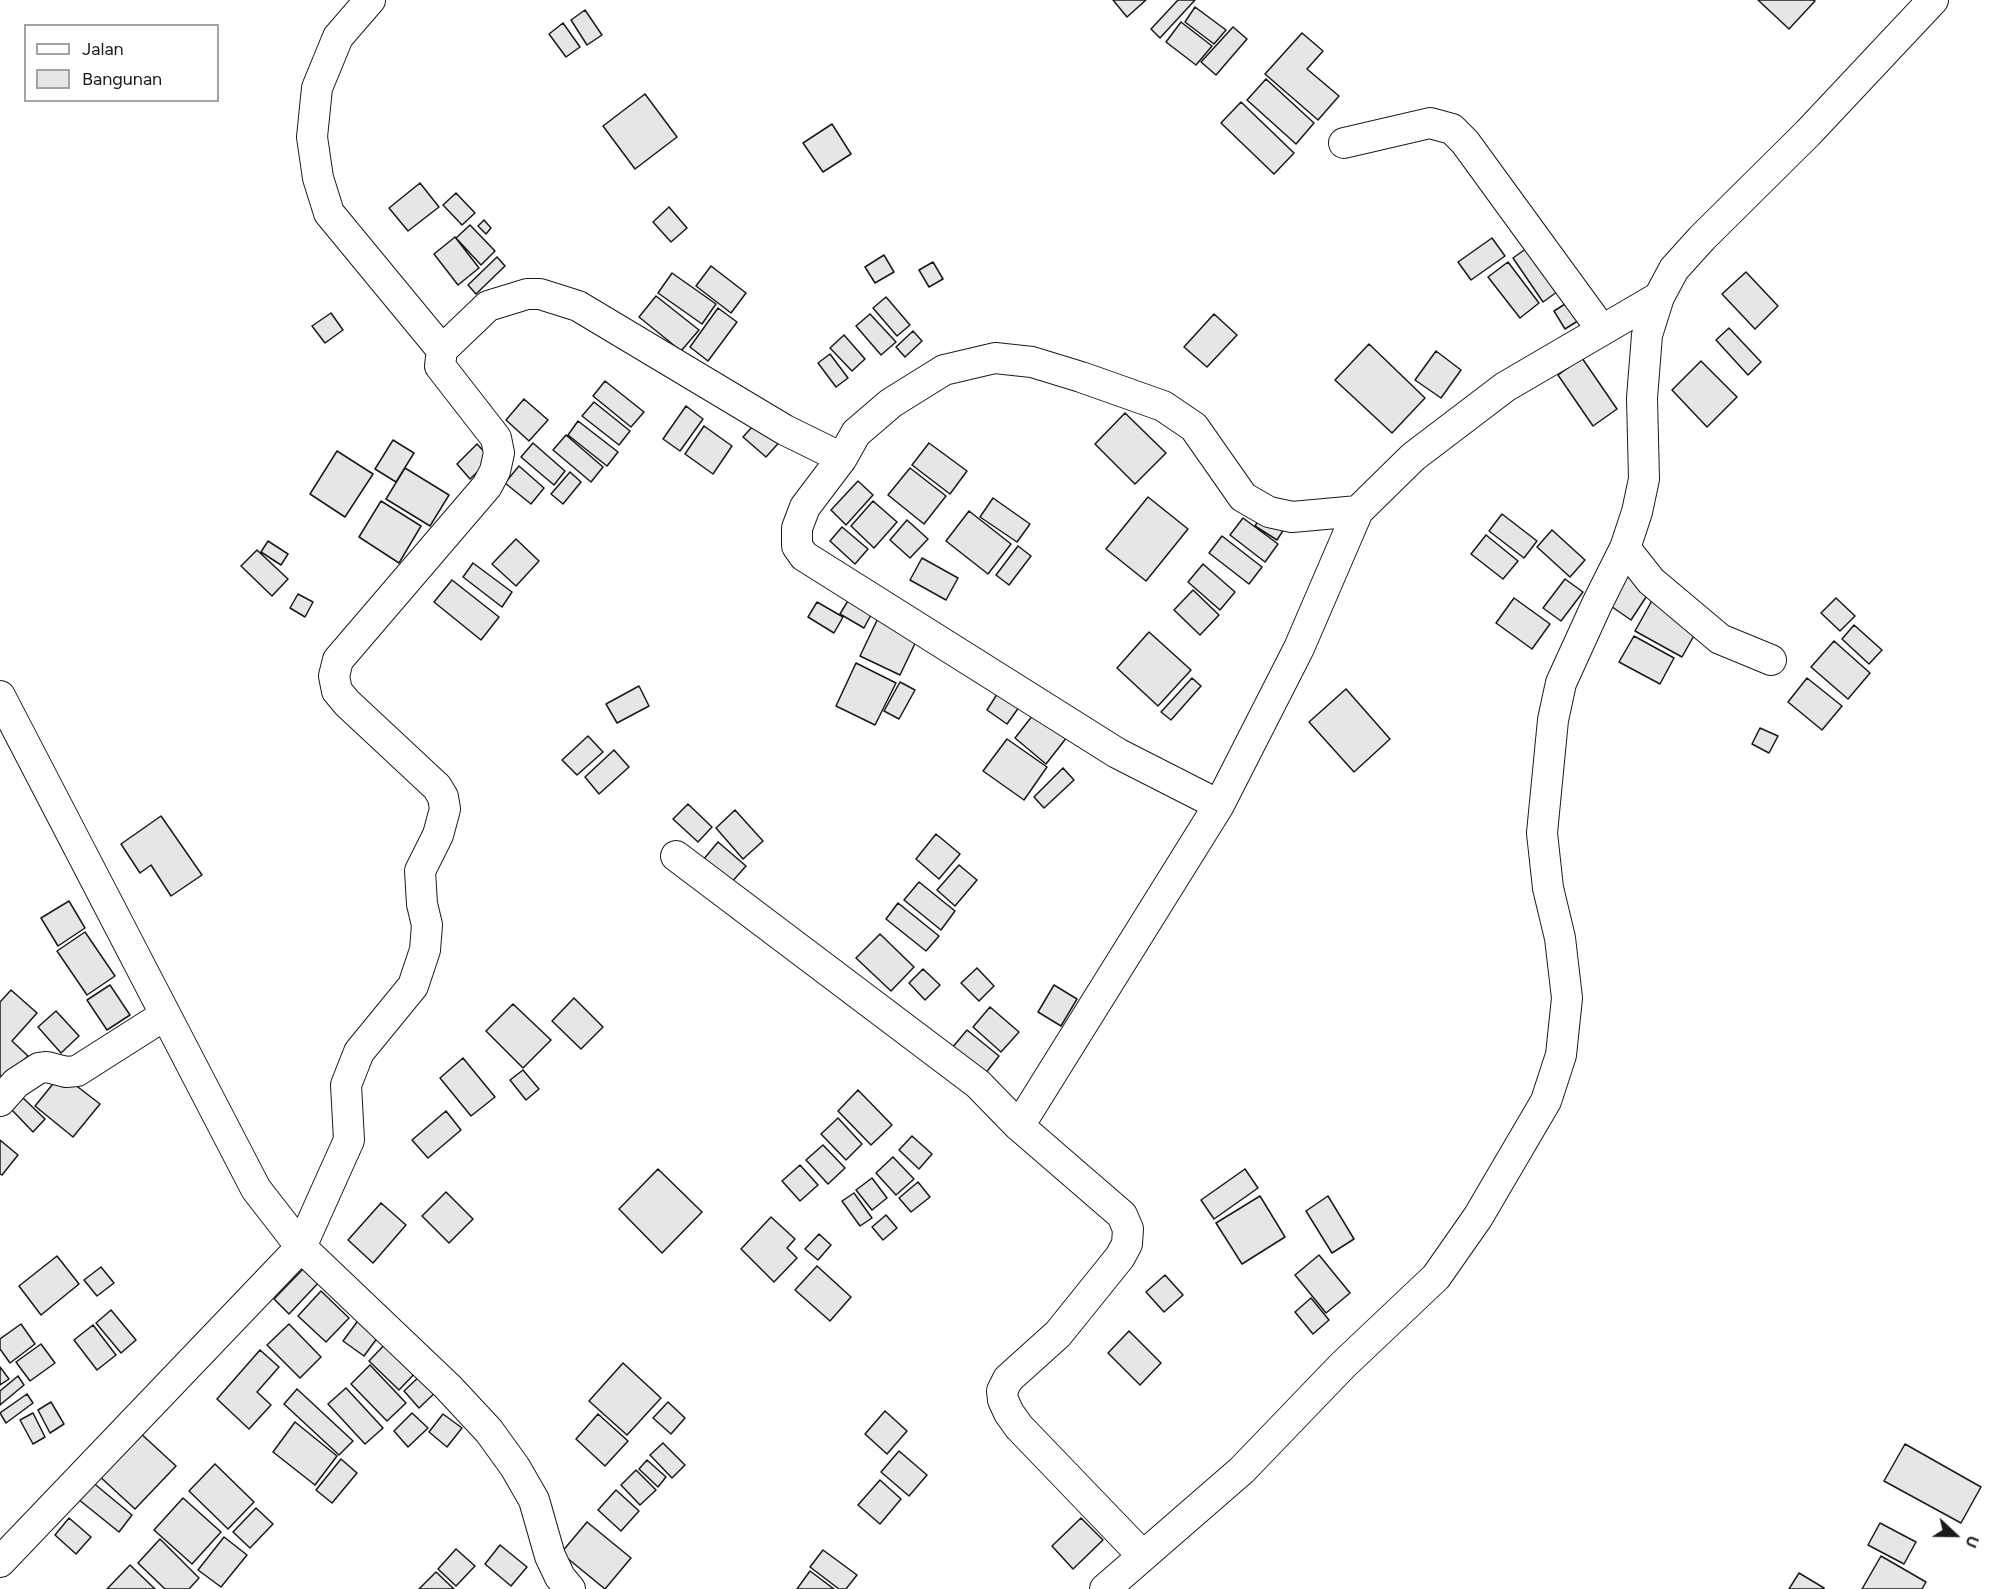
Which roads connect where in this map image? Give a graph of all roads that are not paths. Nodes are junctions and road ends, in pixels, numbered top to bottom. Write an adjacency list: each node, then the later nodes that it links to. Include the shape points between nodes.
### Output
1 (370, 0): 6 (street, via 338,37 317,88 312,137 318,178 329,213)
2 (1933, 0): 4 (street, via 1702,238 1674,269)
3 (1344, 142): 5 (street, via 1430,123 1452,129)
4 (1659, 297): 5 (street); 9 (street, via 1647,334 1642,398 1644,479)
5 (1602, 330): 8 (street, via 1505,387 1413,457)
6 (442, 350): 7 (street, via 488,306 540,294 578,306 785,430); 17 (street, via 440,366 496,438 499,453 495,471 487,486 338,660 334,676 337,691 347,703 443,797 445,809 438,835 420,870 428,925 425,950 413,986 359,1052 346,1086 349,1140)
7 (842, 458): 8 (street, via 855,433 891,403 944,369 995,358 1041,365 1163,406 1194,427 1243,497 1269,512 1293,517); 12 (street, via 805,507 797,528 797,546 804,556 1117,753)
8 (1358, 511): 12 (street, via 1299,648)
9 (1625, 548): 10 (street, via 1651,582 1720,639); 18 (street, via 1561,683 1554,720 1542,833 1567,998 1561,1055 1546,1101 1478,1218 1436,1278 1343,1365 1242,1470)
10 (1771, 660)
11 (0, 696): 14 (street)
12 (1219, 805): 16 (street)
13 (676, 856): 16 (street, via 978,1084)
14 (165, 1014): 15 (street, via 77,1071 39,1068 16,1083); 17 (street, via 256,1189)
15 (0, 1101)
16 (1019, 1126): 18 (street, via 1122,1215 1128,1229 1127,1244 1120,1257 1058,1334 1008,1378 1003,1400 1020,1428)
17 (301, 1247): 19 (street); 20 (street, via 489,1431 534,1500 550,1556)
18 (1143, 1556): 21 (street)
19 (0, 1562)
20 (570, 1589)
21 (1105, 1589)

